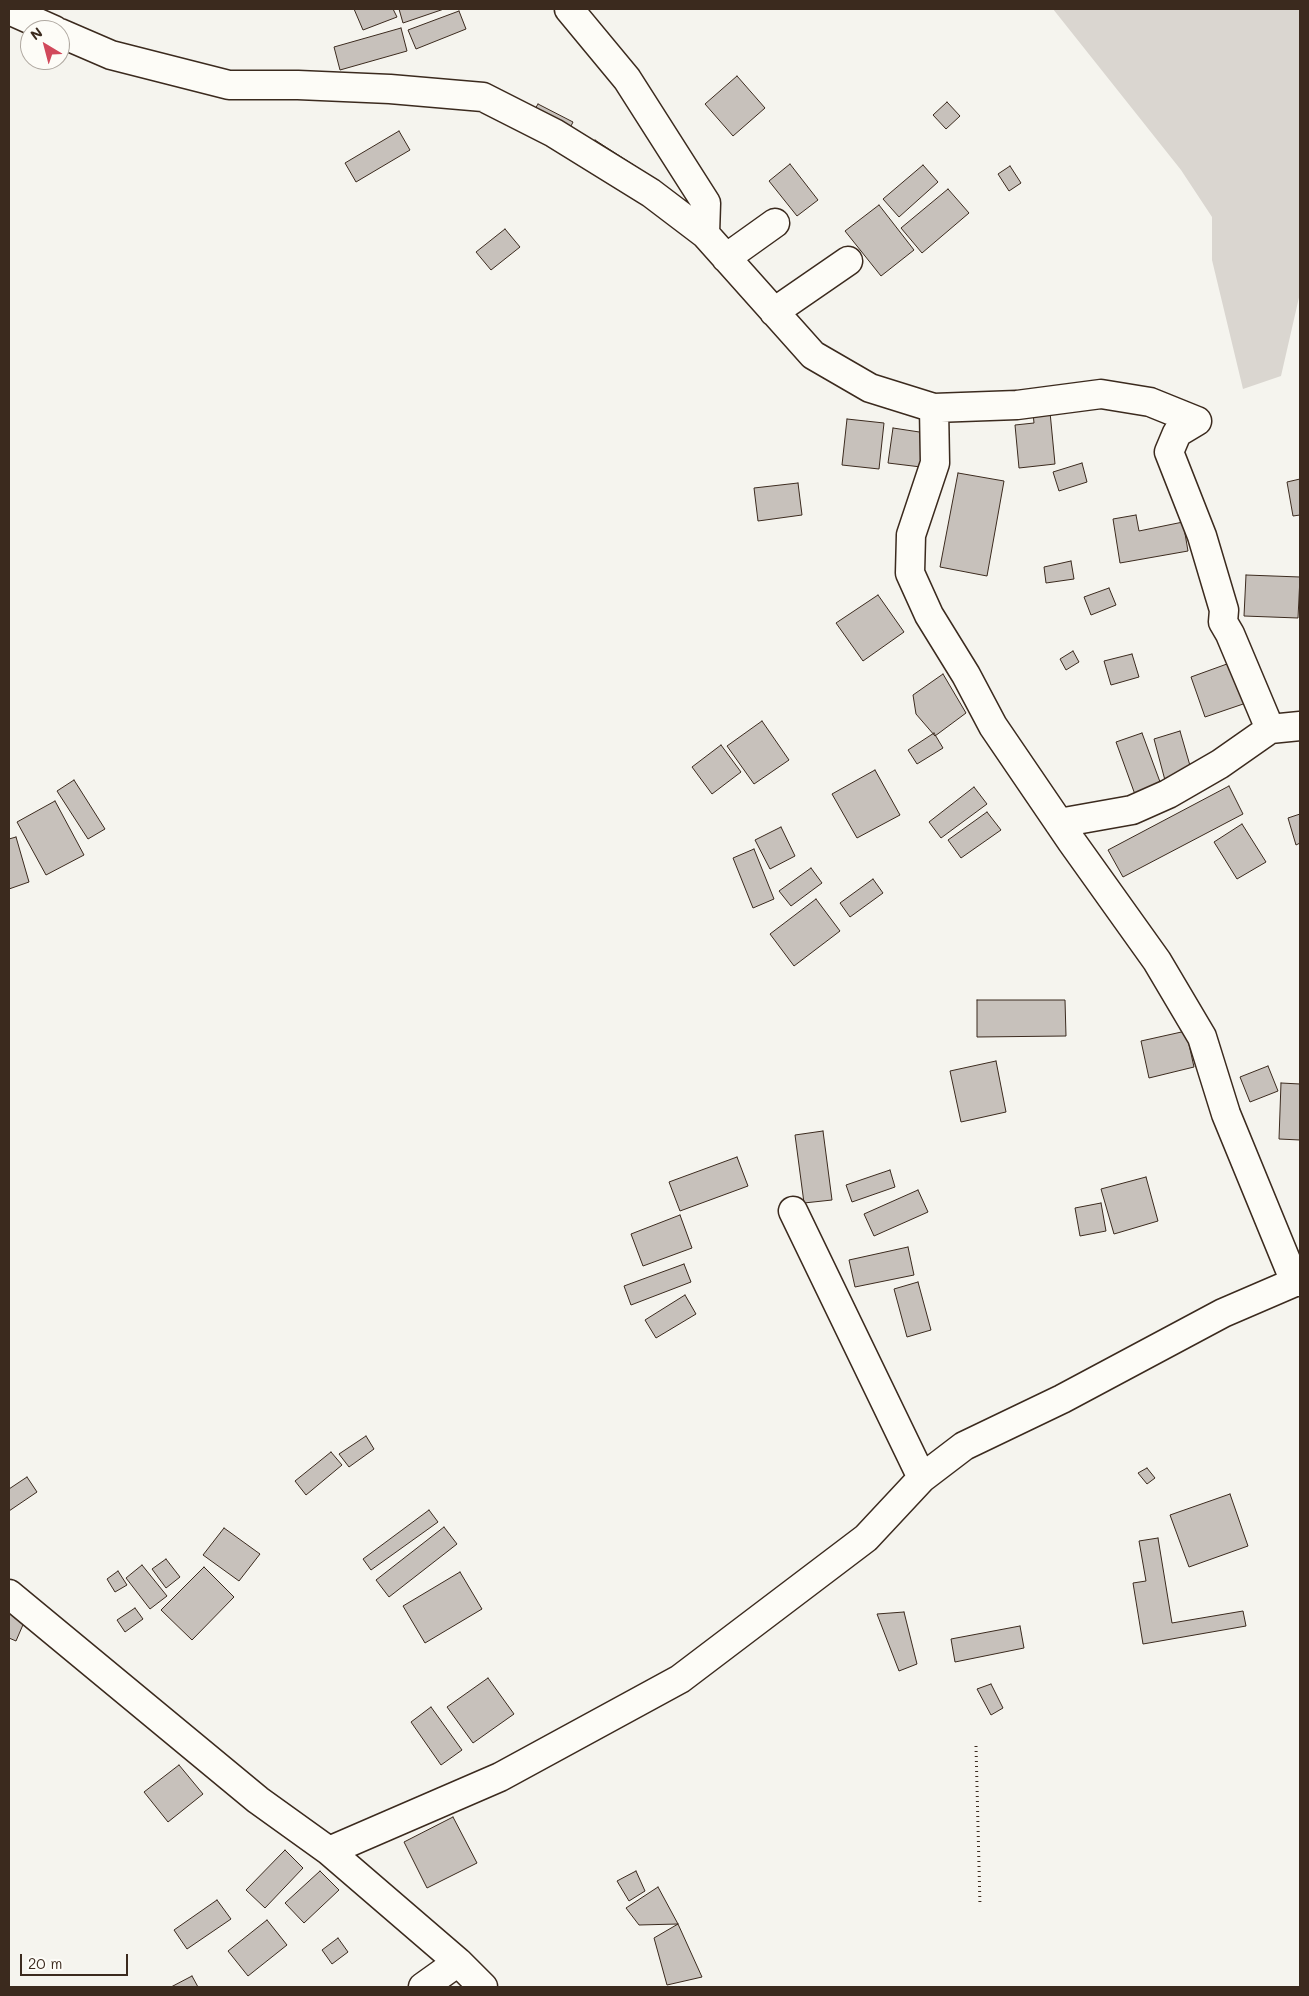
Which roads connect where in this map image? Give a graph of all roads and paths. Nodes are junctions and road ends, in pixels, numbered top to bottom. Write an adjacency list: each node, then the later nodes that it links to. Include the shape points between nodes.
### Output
1 (569, 9): 6 (street, via 627,79 706,203)
2 (9, 10): 3 (street)
3 (32, 20)
4 (70, 37): 6 (street, via 111,55 229,85 390,89 482,97 562,138 651,193)
5 (775, 223): 7 (street)
6 (705, 234): 7 (street)
7 (726, 258): 9 (street)
8 (848, 260): 9 (street)
9 (774, 312): 10 (street, via 813,355 870,388)
10 (934, 408): 12 (street, via 1017,405 1100,394 1150,402 1197,421 1177,433 1169,452 1202,536 1224,610 1223,622); 13 (street, via 935,463 911,535 910,573 929,615 993,726)
11 (1300, 726): 12 (street)
12 (1270, 729): 13 (street, via 1220,764 1168,794 1132,810)
13 (1059, 823): 15 (street, via 1157,961 1202,1037 1226,1114)
14 (793, 1211): 16 (street)
15 (1298, 1282): 16 (street, via 1223,1313 1062,1399 964,1446)
16 (922, 1478): 19 (street, via 866,1538 680,1680 500,1777)
17 (9, 1594): 19 (street, via 258,1800)
18 (976, 1746): 20 (path)
19 (329, 1852): 21 (street)
20 (980, 1906)
21 (458, 1962): 22 (street); 23 (street)
22 (423, 1987)
23 (483, 1987)

